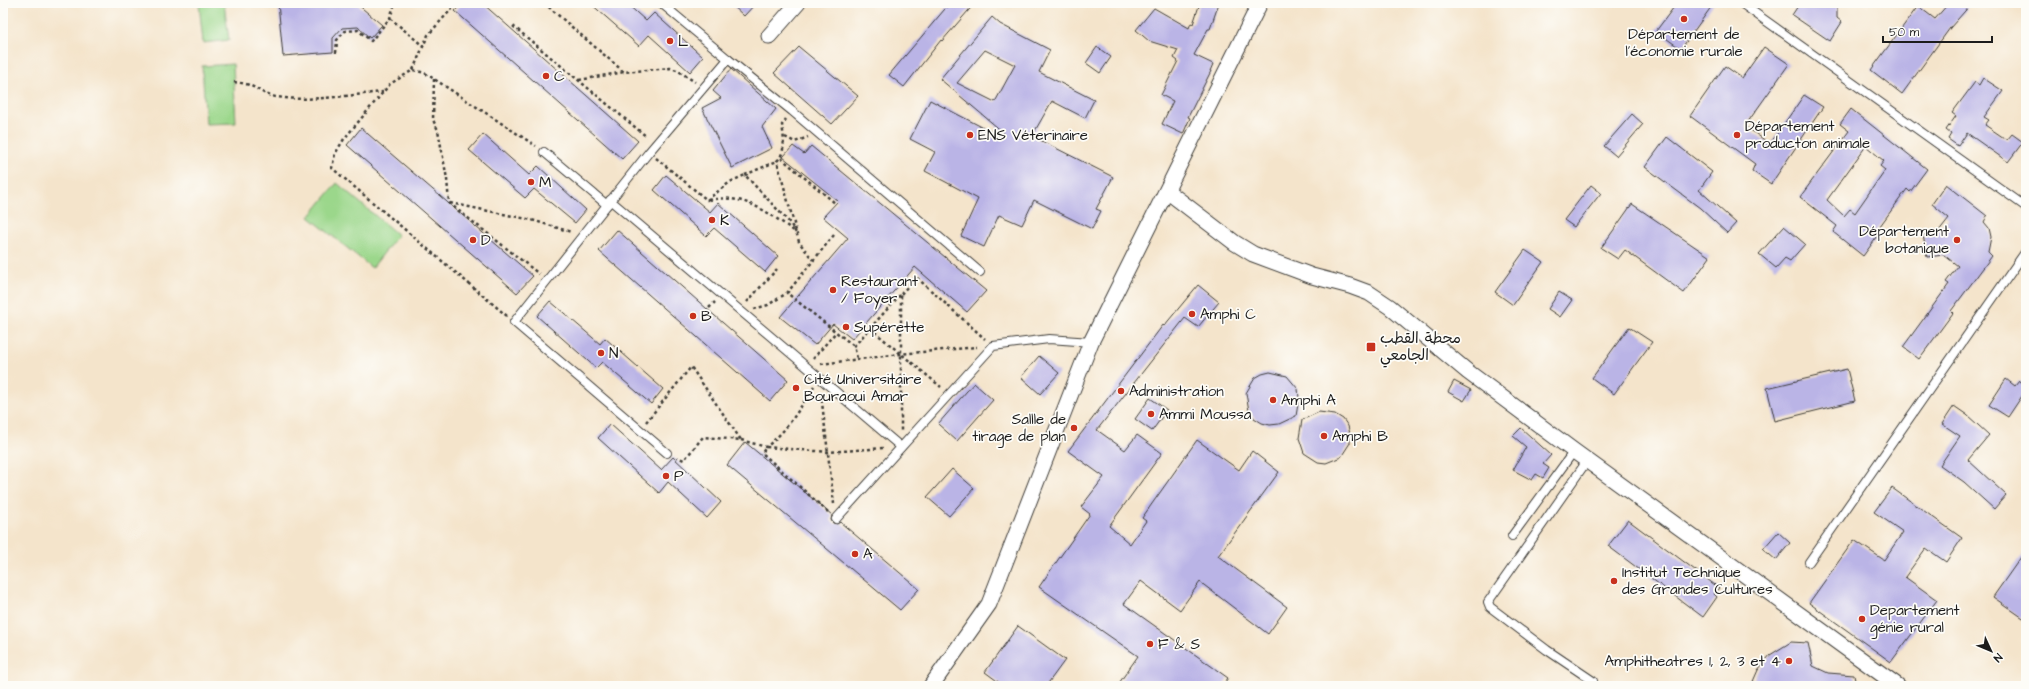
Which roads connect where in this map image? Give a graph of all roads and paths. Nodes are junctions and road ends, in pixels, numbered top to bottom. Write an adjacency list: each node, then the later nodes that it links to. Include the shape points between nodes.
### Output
1 (395, 3): 8 (path)
2 (457, 3): 11 (path, via 428,35)
3 (544, 3): 15 (path)
4 (661, 3): 13 (lane)
5 (798, 3): 10 (street)
6 (1260, 3): 30 (street)
7 (1741, 3): 35 (lane)
8 (390, 18): 11 (path); 12 (path, via 371,41 358,30 345,31 337,40)
9 (513, 26): 17 (path)
10 (769, 36)
11 (423, 46): 14 (path)
12 (336, 53)
13 (728, 59): 19 (lane); 21 (lane)
14 (413, 70): 16 (path); 20 (path, via 390,84)
15 (624, 72): 17 (path); 19 (path, via 670,68)
16 (434, 79): 25 (path); 32 (path, via 433,120 438,130)
17 (578, 80): 24 (path)
18 (234, 82): 20 (path, via 248,84 263,94 294,99)
19 (703, 88): 24 (lane)
20 (384, 92): 48 (path, via 344,139 335,154 332,168)
21 (792, 111): 22 (lane); 23 (path, via 782,125)
22 (815, 131): 23 (path, via 806,139 795,142); 42 (lane)
23 (785, 137): 27 (path)
24 (656, 144): 26 (lane)
25 (544, 152): 33 (lane)
26 (649, 152): 31 (path); 33 (lane)
27 (781, 158): 28 (path); 34 (path)
28 (777, 161): 29 (path); 36 (path)
29 (746, 175): 31 (path, via 730,182); 36 (path)
30 (1167, 191): 51 (street); 63 (street, via 1253,254 1292,270 1369,293 1390,307 1468,372)
31 (707, 200): 36 (path, via 723,197 738,199 767,213)
32 (449, 203): 38 (path, via 532,220); 43 (path)
33 (609, 203): 38 (lane); 47 (lane)
34 (835, 203)
35 (2026, 206)
36 (796, 233): 40 (path, via 799,242)
37 (834, 234): 40 (path)
38 (584, 235): 43 (lane)
39 (2026, 251): 69 (lane)
40 (813, 260): 44 (path)
41 (777, 269): 47 (path)
42 (980, 272)
43 (547, 280): 48 (lane)
44 (787, 294): 46 (path); 50 (path)
45 (901, 294): 49 (path); 53 (path, via 916,277); 54 (path)
46 (756, 309)
47 (740, 310): 56 (lane)
48 (514, 322): 59 (lane)
49 (870, 328): 52 (path); 54 (path)
50 (836, 332): 52 (path); 56 (path)
51 (1091, 342): 53 (lane, via 1049,339); 71 (street, via 989,604)
52 (854, 346): 55 (path)
53 (993, 346): 54 (path); 58 (lane)
54 (900, 354): 55 (path); 58 (path); 62 (path)
55 (857, 358): 56 (path)
56 (806, 367): 57 (lane)
57 (819, 378): 61 (path, via 779,437); 62 (lane); 65 (path)
58 (950, 394): 62 (lane)
59 (640, 430): 60 (path, via 691,366); 64 (lane)
60 (741, 440): 61 (path); 64 (path, via 703,437 684,460)
61 (766, 446): 65 (path); 67 (path, via 762,453)
62 (901, 447): 65 (path); 67 (lane)
63 (1574, 451): 66 (street); 68 (lane)
64 (667, 452)
65 (828, 452): 67 (path)
66 (1587, 461): 70 (lane, via 1488,602 1547,650); 72 (street)
67 (836, 519)
68 (1512, 536)
69 (1809, 562)
70 (1593, 681)
71 (931, 686)
72 (1898, 686)

